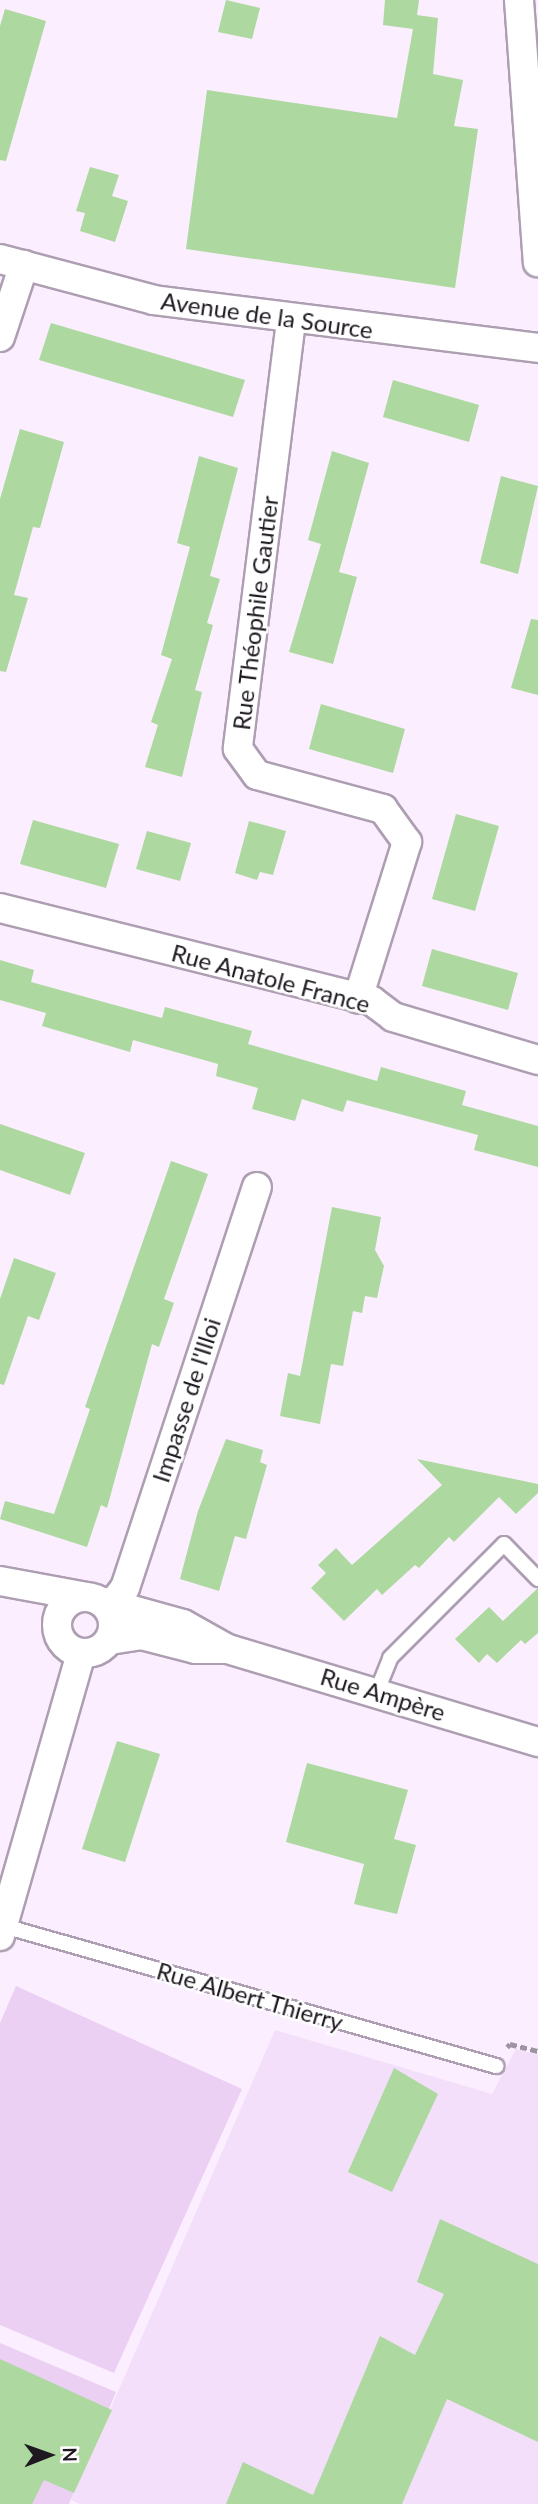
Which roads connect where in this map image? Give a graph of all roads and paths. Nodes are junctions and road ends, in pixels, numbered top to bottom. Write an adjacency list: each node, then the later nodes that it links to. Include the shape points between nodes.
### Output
1 (519, 0): 3 (street)
2 (12, 262): 4 (street, Avenue de la Source, via 154,300); 5 (street)
3 (538, 262)
4 (291, 321): 6 (street, Avenue de la Source); 8 (street, Rue Théophile Gautier, via 238,749 257,775 383,809 407,842)
5 (0, 337)
6 (538, 348)
7 (0, 908): 8 (street, Rue Anatole France)
8 (358, 998): 9 (street, Rue Anatole France, via 393,1017)
9 (538, 1060)
10 (257, 1187): 13 (street, Impasse de l'Illoi, via 128,1579)
11 (538, 1579): 17 (lane, via 505,1544 390,1658)
12 (4, 1582): 13 (street, Rue Ampère); 15 (street, Rue Ampère, via 43,1608)
13 (102, 1603): 14 (street, via 114,1621); 15 (street, via 68,1603 61,1610 57,1620); 16 (street, Rue Ampère, via 183,1624)
14 (110, 1640): 15 (street, via 94,1653); 16 (street, Rue Ampère, via 141,1635 196,1649)
15 (71, 1646): 19 (street)
16 (228, 1649): 17 (street, Rue Ampère)
17 (377, 1691): 18 (street, Rue Ampère)
18 (538, 1742)
19 (2, 1931): 20 (lane, Rue Albert Thierry)
20 (496, 2066)

